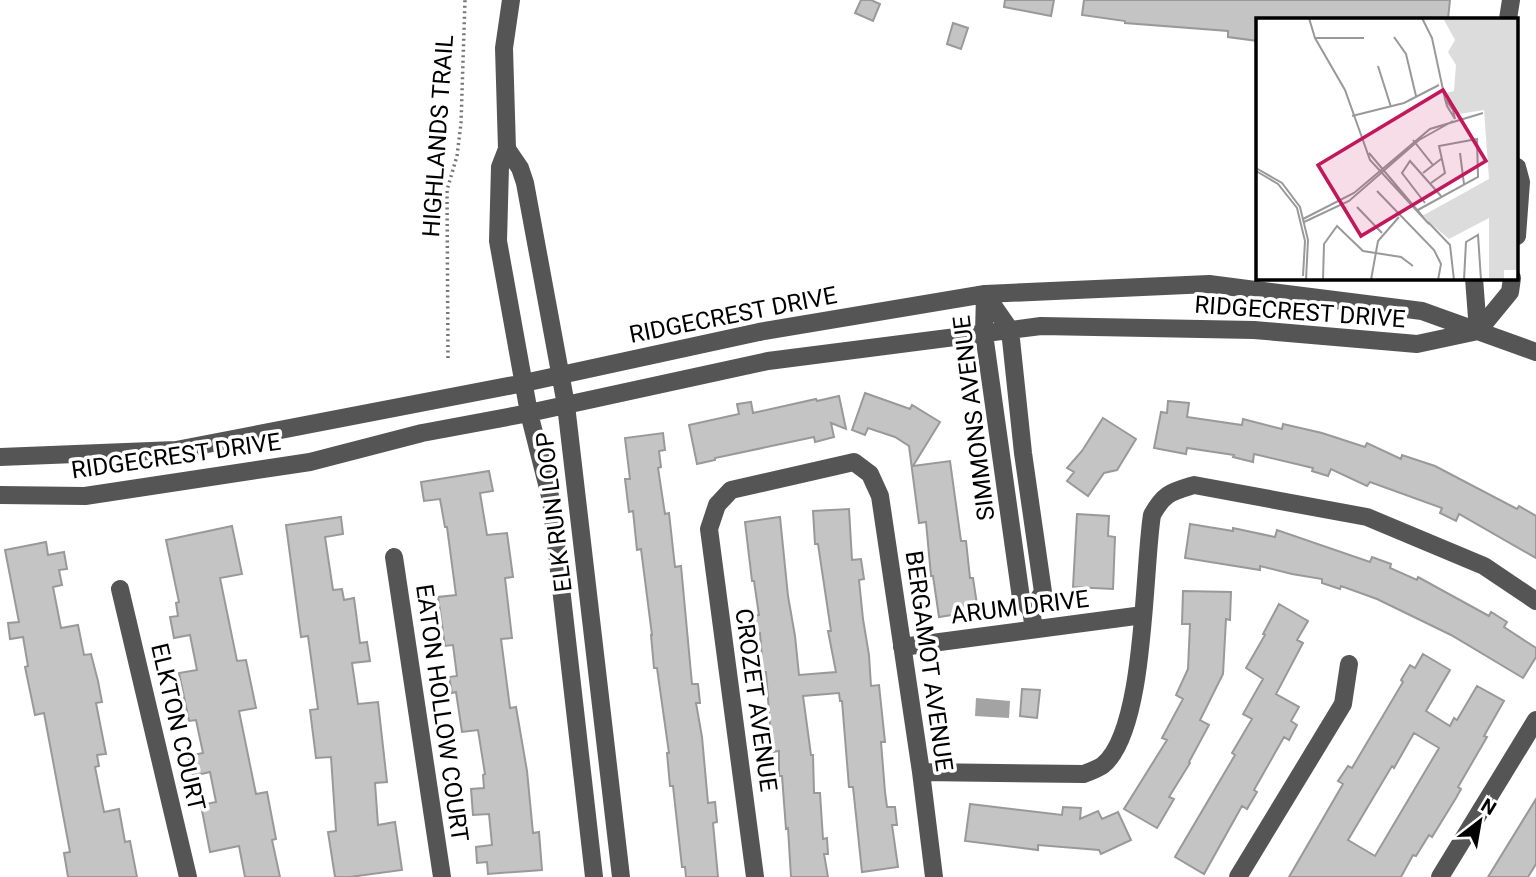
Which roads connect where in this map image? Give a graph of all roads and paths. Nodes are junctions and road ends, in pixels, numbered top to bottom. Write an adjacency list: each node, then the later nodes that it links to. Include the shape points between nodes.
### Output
1 (465, 0): 17 (path, HIGHLANDS TRAIL, via 461,122 447,190)
2 (511, 0): 5 (street, ELK RUN LOOP, via 504,48)
3 (1511, 0): 4 (street)
4 (1508, 18)
5 (507, 149): 7 (street, ELK RUN LOOP, via 520,168); 8 (street, ELK RUN LOOP, via 500,167)
6 (1518, 171): 9 (street)
7 (528, 203): 8 (street); 18 (street, ELK RUN LOOP)
8 (500, 206): 19 (street, ELK RUN LOOP, via 498,241)
9 (1518, 222)
10 (1474, 280): 14 (street)
11 (1512, 280): 14 (street, via 1510,292)
12 (985, 294): 13 (street, SIMMONS AVENUE); 14 (street, RIDGECREST DRIVE, via 1209,284 1422,311); 15 (street, SIMMONS AVENUE); 18 (street, RIDGECREST DRIVE, via 758,332)
13 (1010, 330): 14 (street, RIDGECREST DRIVE, via 1041,326 1254,330 1417,344); 15 (street, RIDGECREST DRIVE); 28 (street, SIMMONS AVENUE, via 1043,592)
14 (1478, 331): 16 (street, RIDGECREST DRIVE)
15 (984, 334): 20 (street, RIDGECREST DRIVE, via 768,362); 28 (street, SIMMONS AVENUE, via 1021,598)
16 (1536, 352)
17 (448, 358)
18 (561, 375): 19 (street, RIDGECREST DRIVE); 20 (street, ELK RUN LOOP)
19 (524, 383): 21 (street, ELK RUN LOOP); 22 (street, RIDGECREST DRIVE, via 176,450)
20 (566, 405): 21 (street, RIDGECREST DRIVE); 38 (street, ELK RUN LOOP)
21 (529, 413): 24 (street, RIDGECREST DRIVE, via 422,433 310,462 85,496); 37 (street, ELK RUN LOOP, via 551,500)
22 (0, 457)
23 (854, 462): 31 (street, BERGAMOT AVENUE, via 870,474 880,496); 39 (street, CROZET AVENUE, via 731,490 717,505 709,529)
24 (0, 495)
25 (394, 557): 36 (street, EATON HOLLOW COURT)
26 (120, 589): 35 (street, ELKTON COURT)
27 (1536, 601): 29 (street, via 1484,566 1367,517 1194,485 1168,493 1152,516)
28 (1031, 610): 30 (street, SIMMONS AVENUE)
29 (1143, 615): 30 (street, ARUM DRIVE); 34 (street, via 1131,712 1123,737 1103,765 1084,774)
30 (1034, 629): 31 (street, ARUM DRIVE)
31 (902, 647): 34 (street, BERGAMOT AVENUE)
32 (1349, 664): 41 (street, via 1343,704)
33 (1536, 720): 42 (street)
34 (921, 772): 40 (street, BERGAMOT AVENUE)
35 (188, 877)
36 (442, 877)
37 (594, 877)
38 (621, 877)
39 (755, 877)
40 (934, 877)
41 (1238, 877)
42 (1440, 877)

